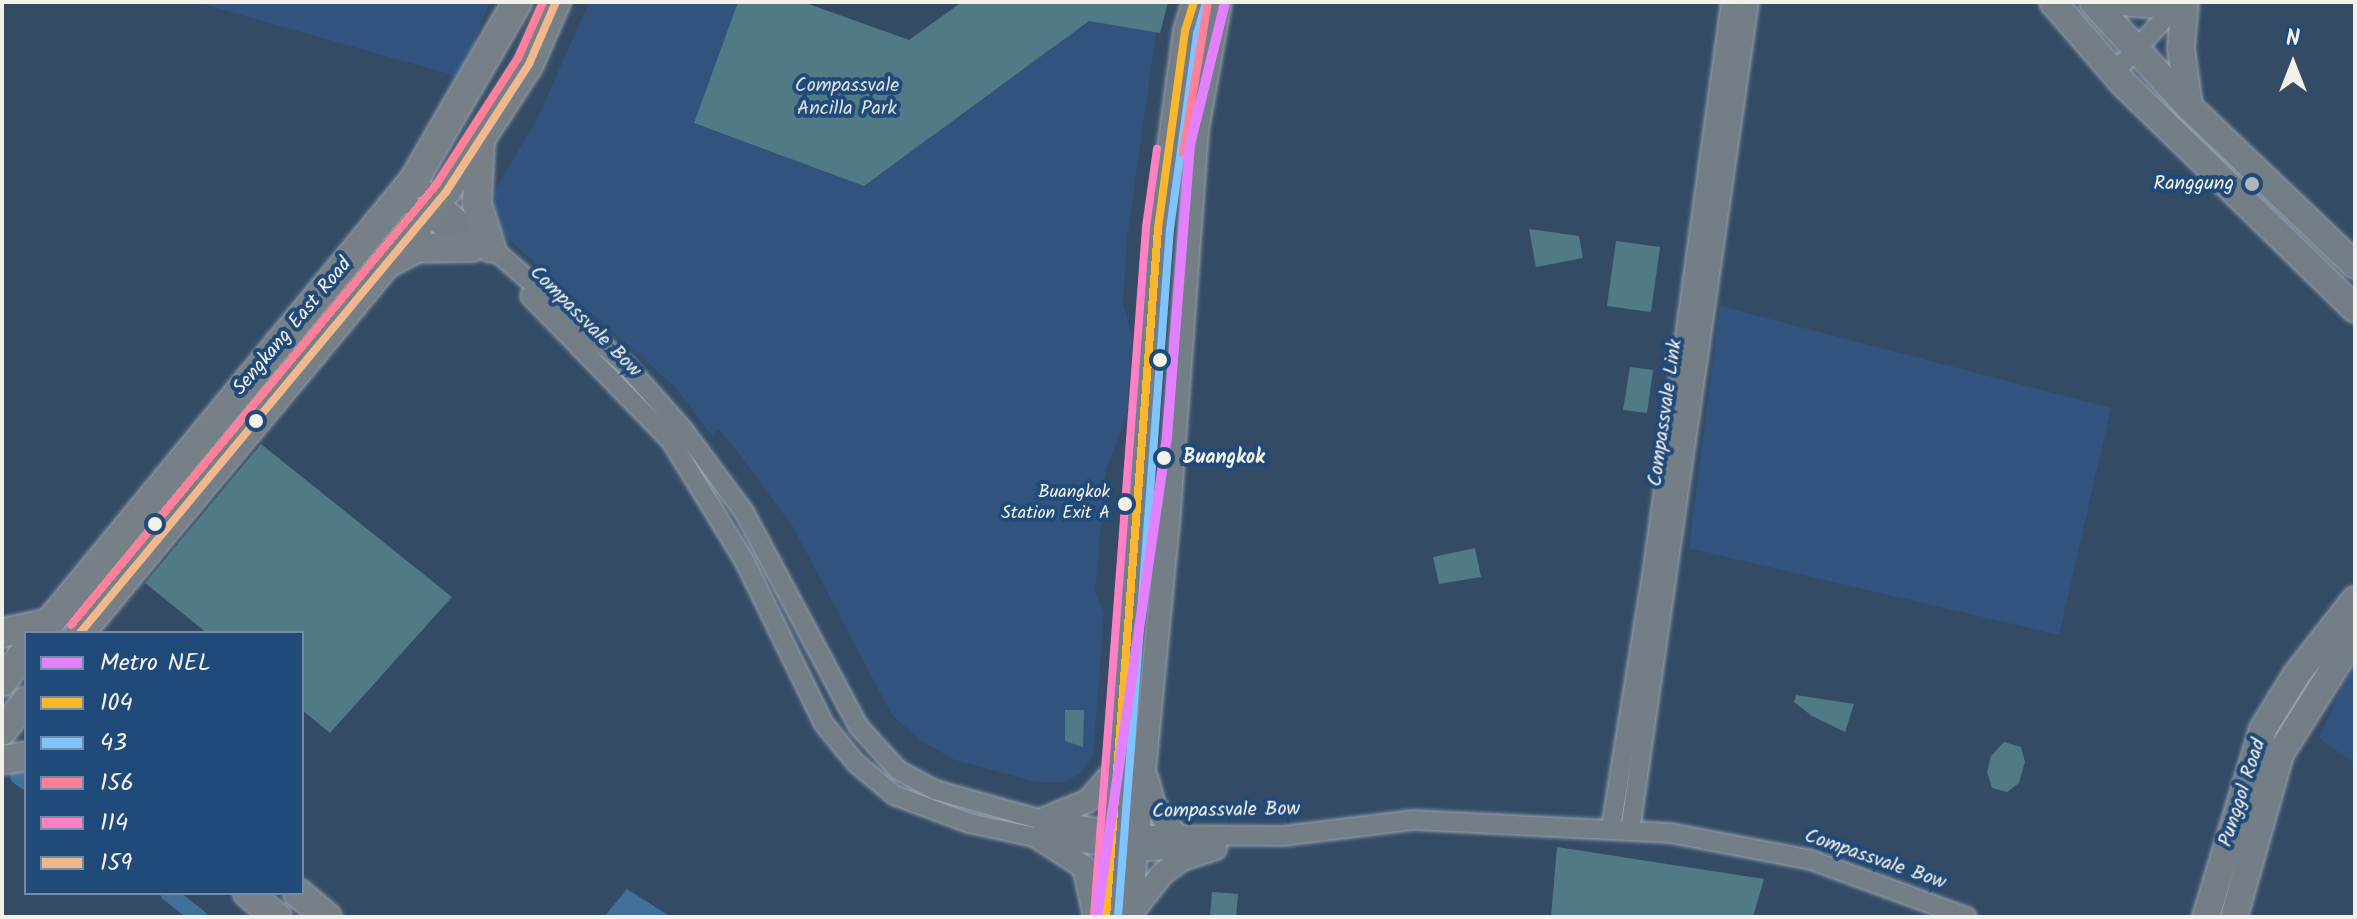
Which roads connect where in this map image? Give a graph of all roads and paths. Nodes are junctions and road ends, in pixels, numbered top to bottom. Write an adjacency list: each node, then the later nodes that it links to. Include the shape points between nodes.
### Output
1 (517, 2): 15 (main road, Sengkang East Road)
2 (556, 2): 14 (main road, Sengkang East Road, via 529,64)
3 (1194, 2): 36 (street, via 1185,31 1158,228)
4 (1220, 2): 37 (street, via 1197,130)
5 (1731, 2): 40 (street, Compassvale Link)
6 (1749, 2): 40 (street, Compassvale Link)
7 (2053, 2): 12 (main road)
8 (2093, 2): 11 (main road)
9 (2119, 2): 10 (main road)
10 (2180, 3): 11 (street); 13 (main road)
11 (2136, 51): 12 (street); 13 (main road)
12 (2114, 73): 20 (main road)
13 (2189, 107): 19 (main road)
14 (480, 143): 16 (main road, Sengkang East Road); 17 (main road)
15 (407, 189): 16 (street, Compassvale Bow); 26 (main road, Sengkang East Road)
16 (433, 208): 17 (street, Compassvale Bow); 18 (main road, Sengkang East Road)
17 (481, 247): 18 (main road, via 416,248); 21 (street, Compassvale Bow, via 624,363); 22 (street, Compassvale Bow, via 671,441)
18 (390, 262): 27 (main road, Sengkang East Road)
19 (2355, 265)
20 (2355, 309)
21 (712, 467): 22 (street, via 720,492); 23 (street, Compassvale Bow)
22 (710, 505): 24 (street, Compassvale Bow)
23 (744, 512): 24 (street, Compassvale Bow, via 739,528); 39 (street, Compassvale Bow, via 846,708 877,748 898,770 935,790)
24 (744, 560): 39 (street, Compassvale Bow, via 824,724 856,763 915,806)
25 (2355, 600): 53 (main road, Punggol Road, via 2297,674 2263,729)
26 (45, 628): 28 (main road)
27 (87, 628)
28 (2, 633)
29 (2355, 635): 54 (main road, Punggol Road, via 2280,754)
30 (12, 667): 31 (main road)
31 (24, 701)
32 (24, 705): 33 (main road)
33 (2, 731)
34 (24, 756): 35 (main road)
35 (2, 760)
36 (1118, 767): 39 (street, via 1088,801); 42 (street)
37 (1144, 767): 41 (street, via 1154,805); 43 (street)
38 (1433, 824): 40 (street, Compassvale Bow); 41 (street, Compassvale Bow, via 1413,820 1283,836); 44 (street, Compassvale Bow, via 1412,831)
39 (1040, 829): 42 (street, Compassvale Bow); 50 (street, via 1084,867)
40 (1620, 830): 52 (street, Compassvale Bow, via 1754,846 1811,860)
41 (1176, 835): 43 (street, Compassvale Bow)
42 (1112, 839): 43 (street, Compassvale Bow); 51 (street)
43 (1138, 842): 44 (street, Compassvale Bow); 47 (street)
44 (1215, 848): 47 (street, via 1182,859 1162,874)
45 (250, 895): 48 (main road)
46 (300, 895): 49 (main road)
47 (1130, 916)
48 (277, 917)
49 (327, 917)
50 (1095, 917)
51 (1106, 917)
52 (1967, 917)
53 (2206, 917)
54 (2234, 917)

